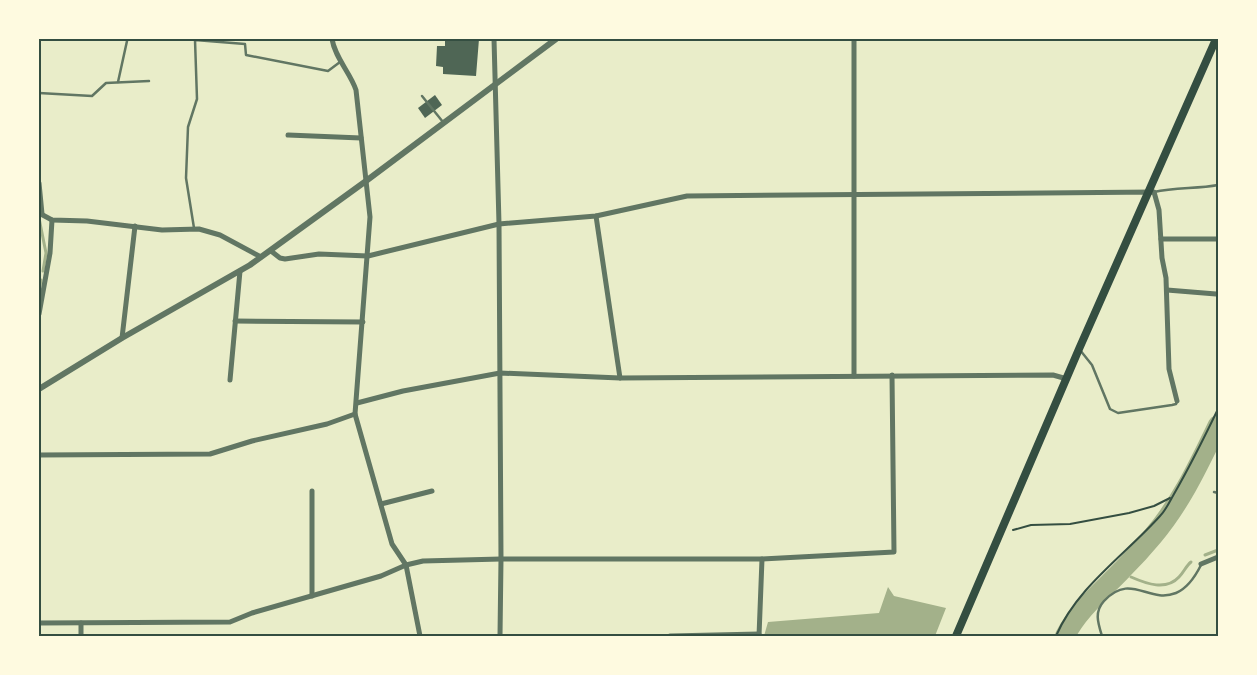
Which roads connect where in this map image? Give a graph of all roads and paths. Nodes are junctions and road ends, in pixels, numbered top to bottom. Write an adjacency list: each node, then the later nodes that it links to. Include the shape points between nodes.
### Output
1 (332, 39): 7 (street)
2 (494, 39): 10 (street)
3 (556, 39): 10 (street)
4 (854, 39): 20 (street)
5 (1216, 39): 19 (main road)
6 (127, 41): 9 (lane)
7 (341, 61): 15 (street, via 356,90); 26 (lane, via 328,71 316,70 246,55 246,44 195,40 197,99 188,127 186,178)
8 (149, 81): 9 (lane)
9 (118, 82): 11 (lane, via 106,83 92,96)
10 (495, 84): 13 (street); 24 (street)
11 (39, 93)
12 (422, 96): 13 (lane)
13 (443, 123): 16 (street)
14 (288, 135): 15 (street)
15 (361, 138): 16 (street)
16 (366, 182): 29 (street); 30 (street, via 370,217)
17 (39, 183): 21 (street)
18 (1218, 185): 19 (lane)
19 (1151, 192): 20 (street); 27 (street, via 1159,210); 41 (main road)
20 (855, 195): 22 (street, via 687,196); 44 (street)
21 (40, 213): 23 (street)
22 (596, 216): 24 (street); 45 (street)
23 (52, 220): 25 (street); 34 (street)
24 (499, 224): 30 (street); 42 (street)
25 (135, 226): 26 (street); 40 (street)
26 (195, 230): 31 (street, via 220,235)
27 (1161, 239): 28 (street); 35 (street)
28 (1218, 239)
29 (271, 251): 30 (street, via 285,259 320,254); 31 (street)
30 (368, 256): 39 (street)
31 (261, 257): 32 (street)
32 (240, 271): 38 (street); 40 (street)
33 (39, 275): 34 (street)
34 (46, 275): 37 (street)
35 (1167, 290): 36 (street); 49 (street, via 1168,359)
36 (1216, 294)
37 (39, 314)
38 (235, 321): 39 (street); 47 (street)
39 (363, 322): 50 (street)
40 (122, 338): 48 (street)
41 (1079, 349): 46 (main road); 49 (lane, via 1092,365 1114,412 1172,405)
42 (500, 373): 45 (street); 50 (street); 60 (street)
43 (892, 375): 44 (street); 46 (street, via 1053,375); 61 (street, via 894,552)
44 (854, 376): 45 (street)
45 (620, 378)
46 (1067, 379): 72 (main road)
47 (230, 380)
48 (39, 389)
49 (1177, 400)
50 (356, 403): 52 (street)
51 (1218, 409): 56 (path, via 1187,473)
52 (355, 414): 53 (street, via 210,454); 57 (street)
53 (39, 455)
54 (312, 491): 64 (street)
55 (432, 491): 57 (street)
56 (1172, 496): 58 (path, via 1129,514); 73 (path, via 1162,515 1079,599)
57 (381, 504): 63 (street, via 392,544)
58 (1010, 530)
59 (1218, 557): 62 (street)
60 (501, 558): 61 (street); 63 (street, via 423,560); 70 (street)
61 (762, 559): 67 (street)
62 (1201, 564): 74 (lane, via 1190,583 1175,594 1164,596 1132,588 1113,591 1097,614)
63 (406, 565): 64 (street, via 381,576); 69 (street)
64 (312, 596): 66 (street, via 230,622)
65 (39, 623): 66 (street)
66 (81, 623): 68 (street)
67 (759, 635): 71 (street)
68 (81, 636)
69 (420, 636)
70 (500, 636)
71 (670, 636)
72 (956, 636)
73 (1056, 636)
74 (1102, 636)

